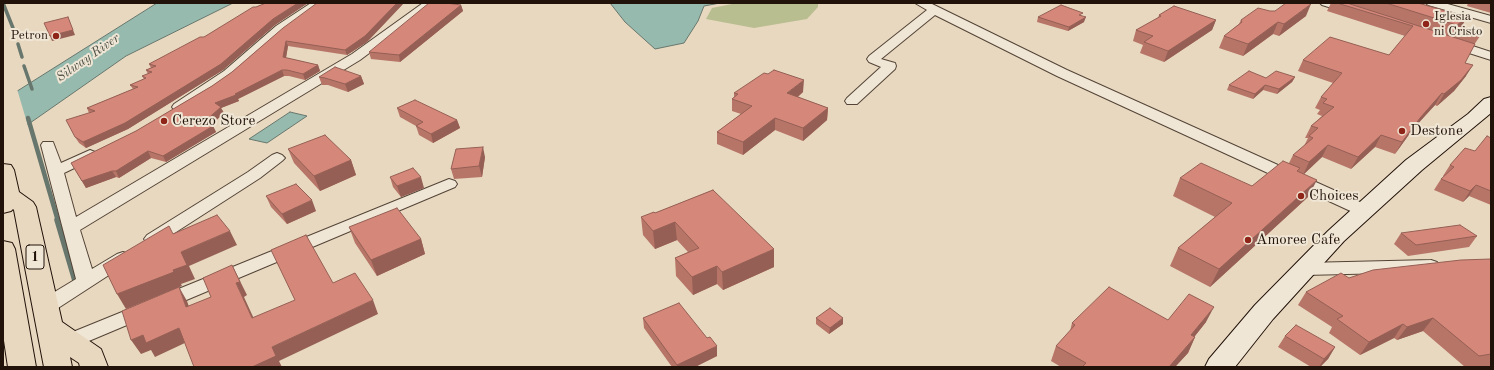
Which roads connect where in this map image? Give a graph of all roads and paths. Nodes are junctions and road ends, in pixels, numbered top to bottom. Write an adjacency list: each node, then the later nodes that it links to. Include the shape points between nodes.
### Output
1 (318, 3): 13 (street, via 280,29 229,74)
2 (430, 3): 21 (street, via 356,57)
3 (920, 3): 6 (street)
4 (1326, 3): 7 (street)
5 (1432, 3): 8 (street)
6 (934, 10): 11 (street, via 872,58 890,66); 20 (street, via 1062,73)
7 (1363, 15)
8 (1491, 20)
9 (1438, 39): 10 (street)
10 (1491, 56)
11 (852, 101)
12 (1491, 103): 20 (main road, via 1414,165)
13 (167, 114)
14 (48, 145): 17 (street)
15 (104, 148): 17 (street)
16 (277, 158): 25 (street)
17 (55, 172): 21 (street)
18 (449, 184): 26 (street)
19 (5, 188): 26 (main road, 1, via 25,207)
20 (1364, 210): 24 (main road)
21 (71, 228): 25 (street)
22 (3, 249): 27 (main road, 1)
23 (1446, 265): 24 (street)
24 (1305, 269): 32 (main road, via 1264,312)
25 (86, 282): 26 (street)
26 (55, 325): 30 (main road, 1); 31 (main road, via 91,357)
27 (11, 328): 28 (main road); 29 (main road, 1)
28 (6, 367)
29 (22, 367)
30 (58, 367)
31 (94, 367)
32 (1218, 367)

